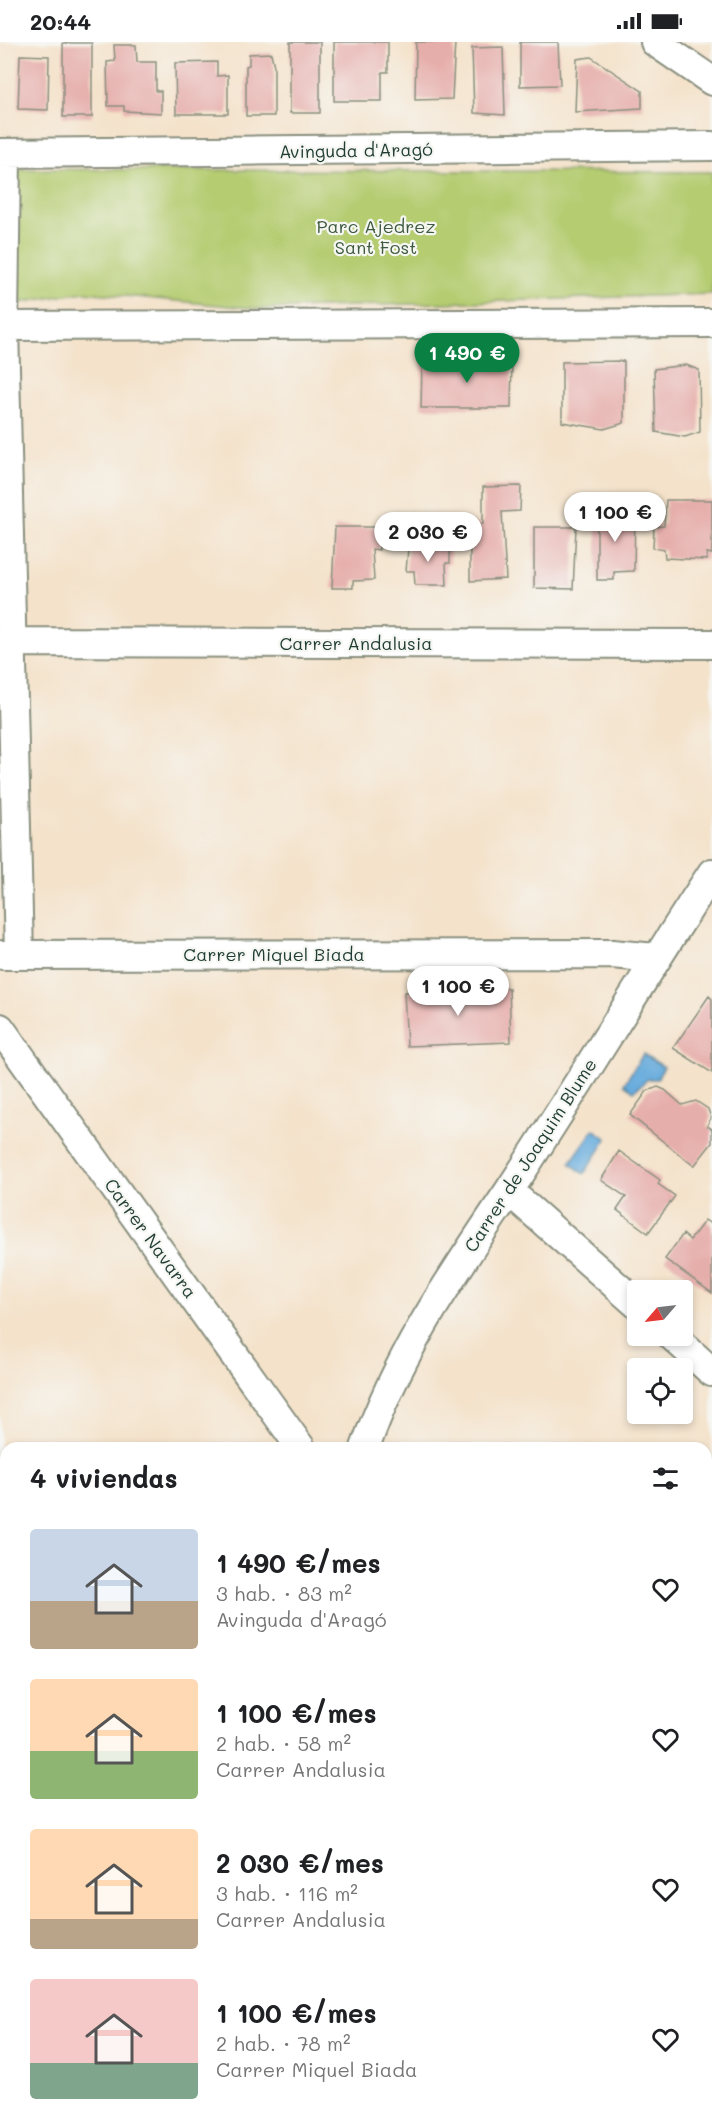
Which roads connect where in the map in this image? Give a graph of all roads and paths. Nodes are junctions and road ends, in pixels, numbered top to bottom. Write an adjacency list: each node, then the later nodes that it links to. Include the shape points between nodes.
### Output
1 (655, 42): 2 (street)
2 (708, 81)
3 (712, 146): 4 (street, Avinguda d'Aragó)
4 (3, 153): 6 (street)
5 (712, 323): 6 (street)
6 (2, 326): 7 (street)
7 (5, 642): 8 (street, Carrer Andalusia); 10 (street)
8 (712, 644)
9 (712, 873): 11 (street, Carrer de Joaquim Blume)
10 (10, 955): 11 (street, Carrer Miquel Biada, via 612,954)
11 (656, 958): 13 (street, Carrer de Joaquim Blume)
12 (0, 1028): 17 (street, Carrer Navarra)
13 (509, 1191): 14 (street); 18 (street, Carrer de Joaquim Blume, via 451,1275 404,1355)
14 (627, 1295)
15 (683, 1346): 16 (street)
16 (712, 1372)
17 (297, 1442)
18 (368, 1442)

